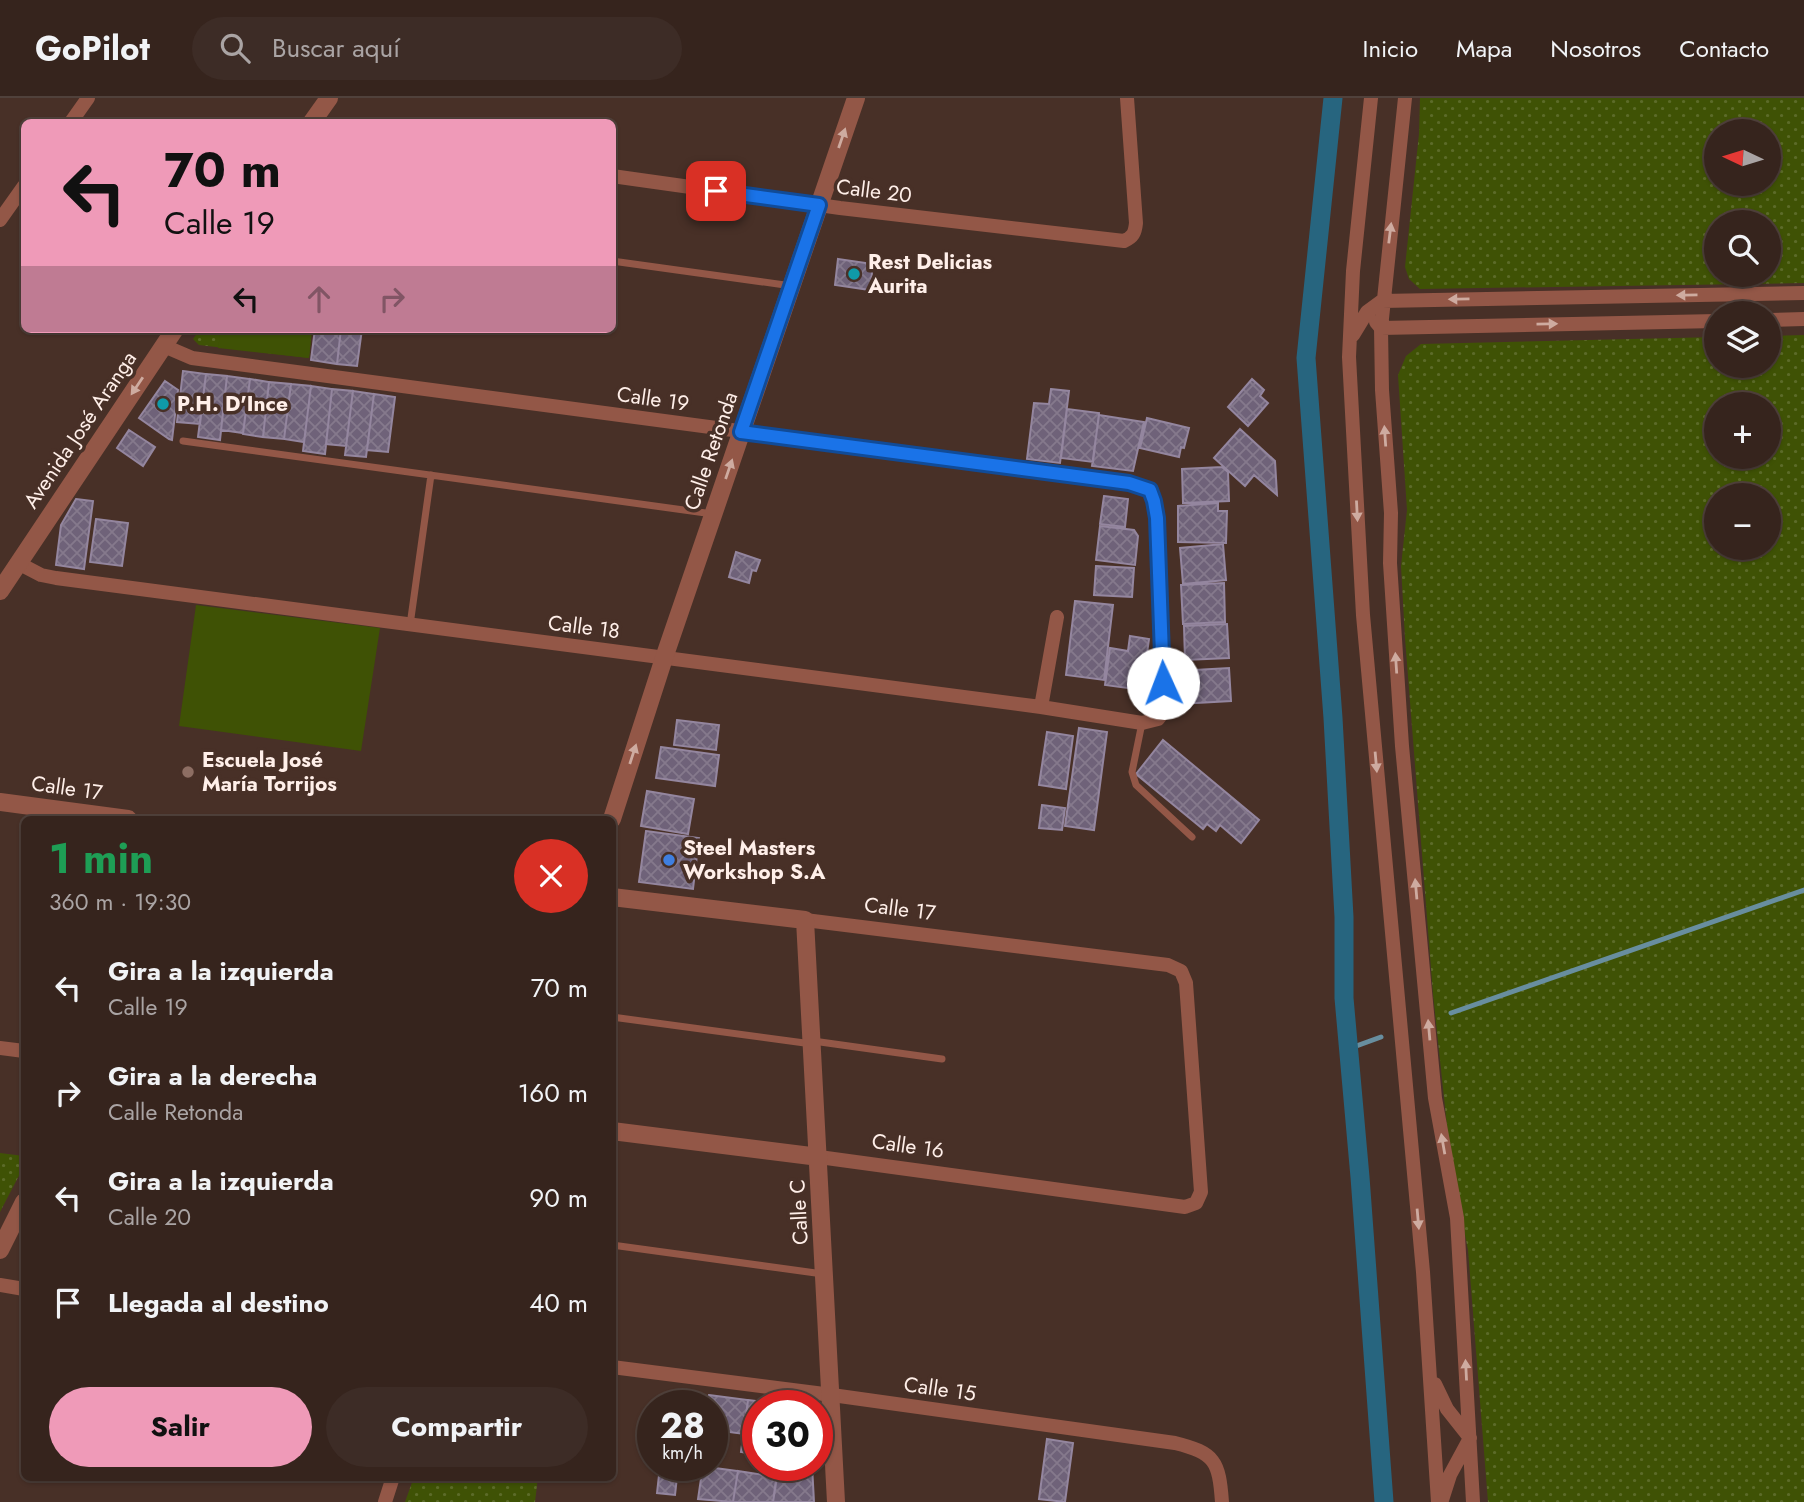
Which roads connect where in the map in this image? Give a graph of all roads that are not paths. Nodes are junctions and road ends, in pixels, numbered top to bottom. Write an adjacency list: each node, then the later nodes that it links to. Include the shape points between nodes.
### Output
1 (88, 98): 7 (street)
2 (329, 98): 8 (street)
3 (856, 98): 11 (street, Calle Retonda, one-way to 3)
4 (1127, 98): 11 (street, Calle 20, via 1136,223 1131,239 1117,241)
5 (1371, 98): 14 (street)
6 (1405, 98): 17 (street, one-way to 6)
7 (73, 119)
8 (314, 119)
9 (616, 177): 11 (street, Calle 20)
10 (21, 190): 12 (street)
11 (819, 205): 15 (street, Calle Retonda)
12 (0, 220)
13 (616, 262): 15 (lane)
14 (1353, 271): 18 (street); 25 (street)
15 (792, 286): 26 (street, Calle Retonda)
16 (1804, 293): 17 (street, one-way to 17)
17 (1382, 301): 18 (street); 22 (street)
18 (1367, 312): 22 (street); 25 (street, via 1354,333)
19 (1804, 319): 20 (street)
20 (1781, 320)
21 (1704, 321): 22 (street, one-way to 21)
22 (1381, 328): 63 (street, one-way to 22, via 1457,1218 1435,1098 1402,746)
23 (172, 333): 24 (street, Avenida José Aranga)
24 (164, 346): 26 (street, Calle 19, via 192,358); 30 (street, Avenida José Aranga, one-way to 30)
25 (1349, 357): 58 (street, one-way to 58, via 1363,615)
26 (741, 432): 29 (street, Calle Retonda, one-way to 26); 36 (street, Calle 19, via 1129,483 1150,490 1157,518 1164,711 1158,719)
27 (183, 441): 28 (lane)
28 (431, 475): 29 (lane); 33 (lane)
29 (713, 514): 34 (street, Calle Retonda)
30 (18, 563): 31 (street, Avenida José Aranga); 33 (street, Calle 18, via 55,579)
31 (0, 591)
32 (1057, 617): 35 (street)
33 (410, 625): 34 (street, Calle 18)
34 (664, 658): 35 (street, Calle 18); 39 (street, Calle Retonda, one-way to 34)
35 (1041, 707): 36 (street, Calle 18)
36 (1145, 722): 40 (lane, via 1132,772 1136,785)
37 (0, 802): 38 (street, Calle 17)
38 (105, 816)
39 (613, 816)
40 (1192, 836)
41 (616, 897): 42 (street, Calle 17)
42 (805, 920): 44 (street, Calle C); 50 (street, Calle 17, via 1168,965 1181,971 1186,983 1201,1192)
43 (616, 1018): 44 (lane)
44 (812, 1042): 47 (lane); 49 (street, Calle C)
45 (0, 1048): 46 (street)
46 (21, 1051)
47 (942, 1059)
48 (616, 1132): 49 (street, Calle 16)
49 (819, 1157): 50 (street, Calle 16, via 1185,1207); 54 (street, Calle C)
50 (1196, 1203)
51 (21, 1208): 53 (street)
52 (616, 1246): 54 (lane)
53 (0, 1250)
54 (825, 1274): 60 (street, Calle C)
55 (0, 1285): 56 (street)
56 (21, 1288)
57 (616, 1368): 59 (street, Calle 15)
58 (1432, 1374): 63 (street, via 1447,1409); 68 (street)
59 (793, 1390)
60 (832, 1390)
61 (833, 1395): 67 (street, Calle 15, via 1200,1449 1216,1466)
62 (833, 1422): 66 (street, Calle C)
63 (1470, 1438): 68 (street); 69 (street)
64 (392, 1481): 65 (street)
65 (385, 1502)
66 (836, 1502)
67 (1222, 1502)
68 (1440, 1502)
69 (1473, 1502)

